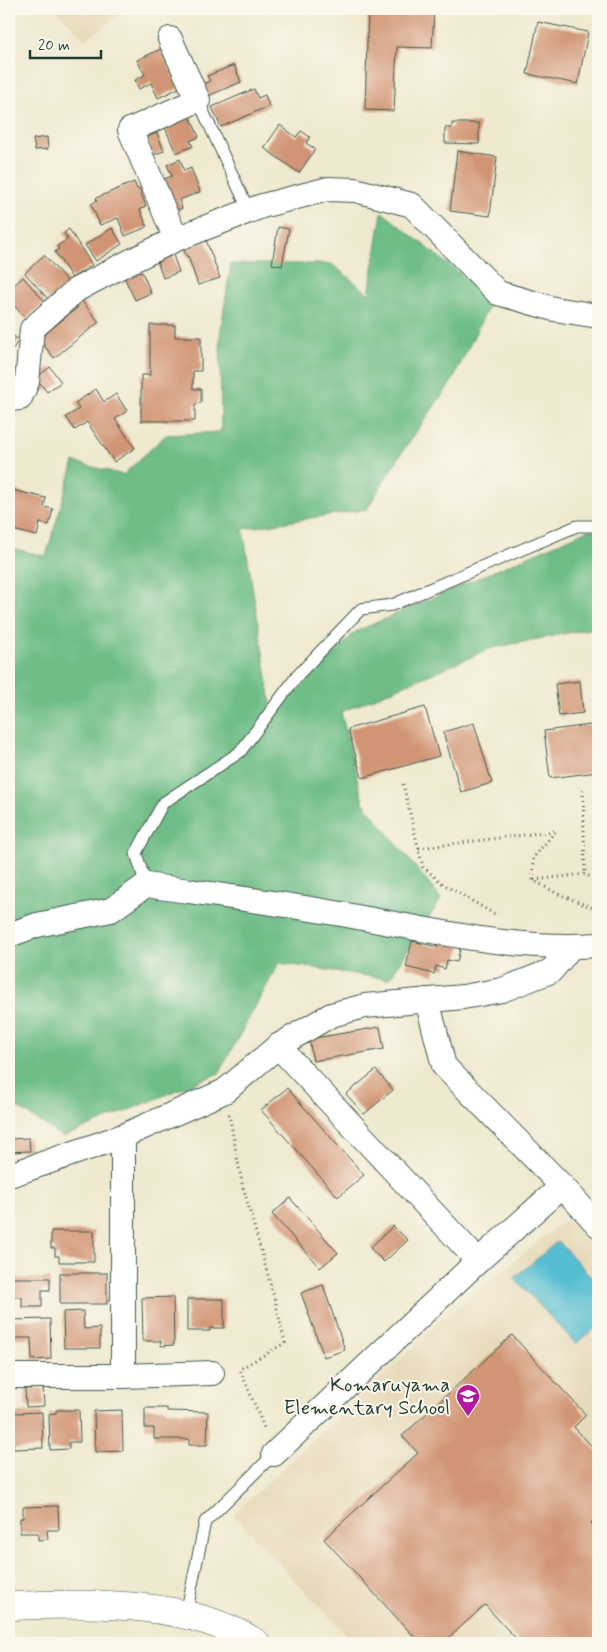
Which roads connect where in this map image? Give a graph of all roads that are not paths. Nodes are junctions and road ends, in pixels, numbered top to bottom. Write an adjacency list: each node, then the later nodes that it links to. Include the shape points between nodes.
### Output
1 (170, 39): 2 (street)
2 (198, 100): 3 (lane); 4 (street, via 130,130)
3 (249, 211): 4 (street); 5 (street, via 328,189 355,190 412,205 498,292 554,309)
4 (176, 239): 6 (street, via 76,290 32,329 27,382 20,398)
5 (598, 316)
6 (9, 399)
7 (598, 526): 8 (lane, via 577,526 392,605 361,609 297,676 240,752 163,803 136,853)
8 (146, 885): 9 (street, via 111,910 37,925); 11 (street, via 342,914 493,941)
9 (9, 935)
10 (598, 945): 11 (street)
11 (571, 947): 12 (street, via 550,971 502,990)
12 (426, 1000): 13 (street, via 365,1006 331,1015); 16 (street, via 444,1066)
13 (278, 1046): 14 (street, via 225,1091); 18 (street)
14 (123, 1136): 15 (street); 21 (street)
15 (9, 1174)
16 (562, 1186): 17 (street); 18 (street)
17 (598, 1225)
18 (478, 1261): 22 (street)
19 (212, 1373): 21 (street)
20 (9, 1376): 21 (street)
21 (123, 1376)
22 (274, 1454): 24 (lane, via 206,1522)
23 (9, 1606): 24 (street, via 120,1606)
24 (186, 1614): 25 (street)
25 (256, 1643)

